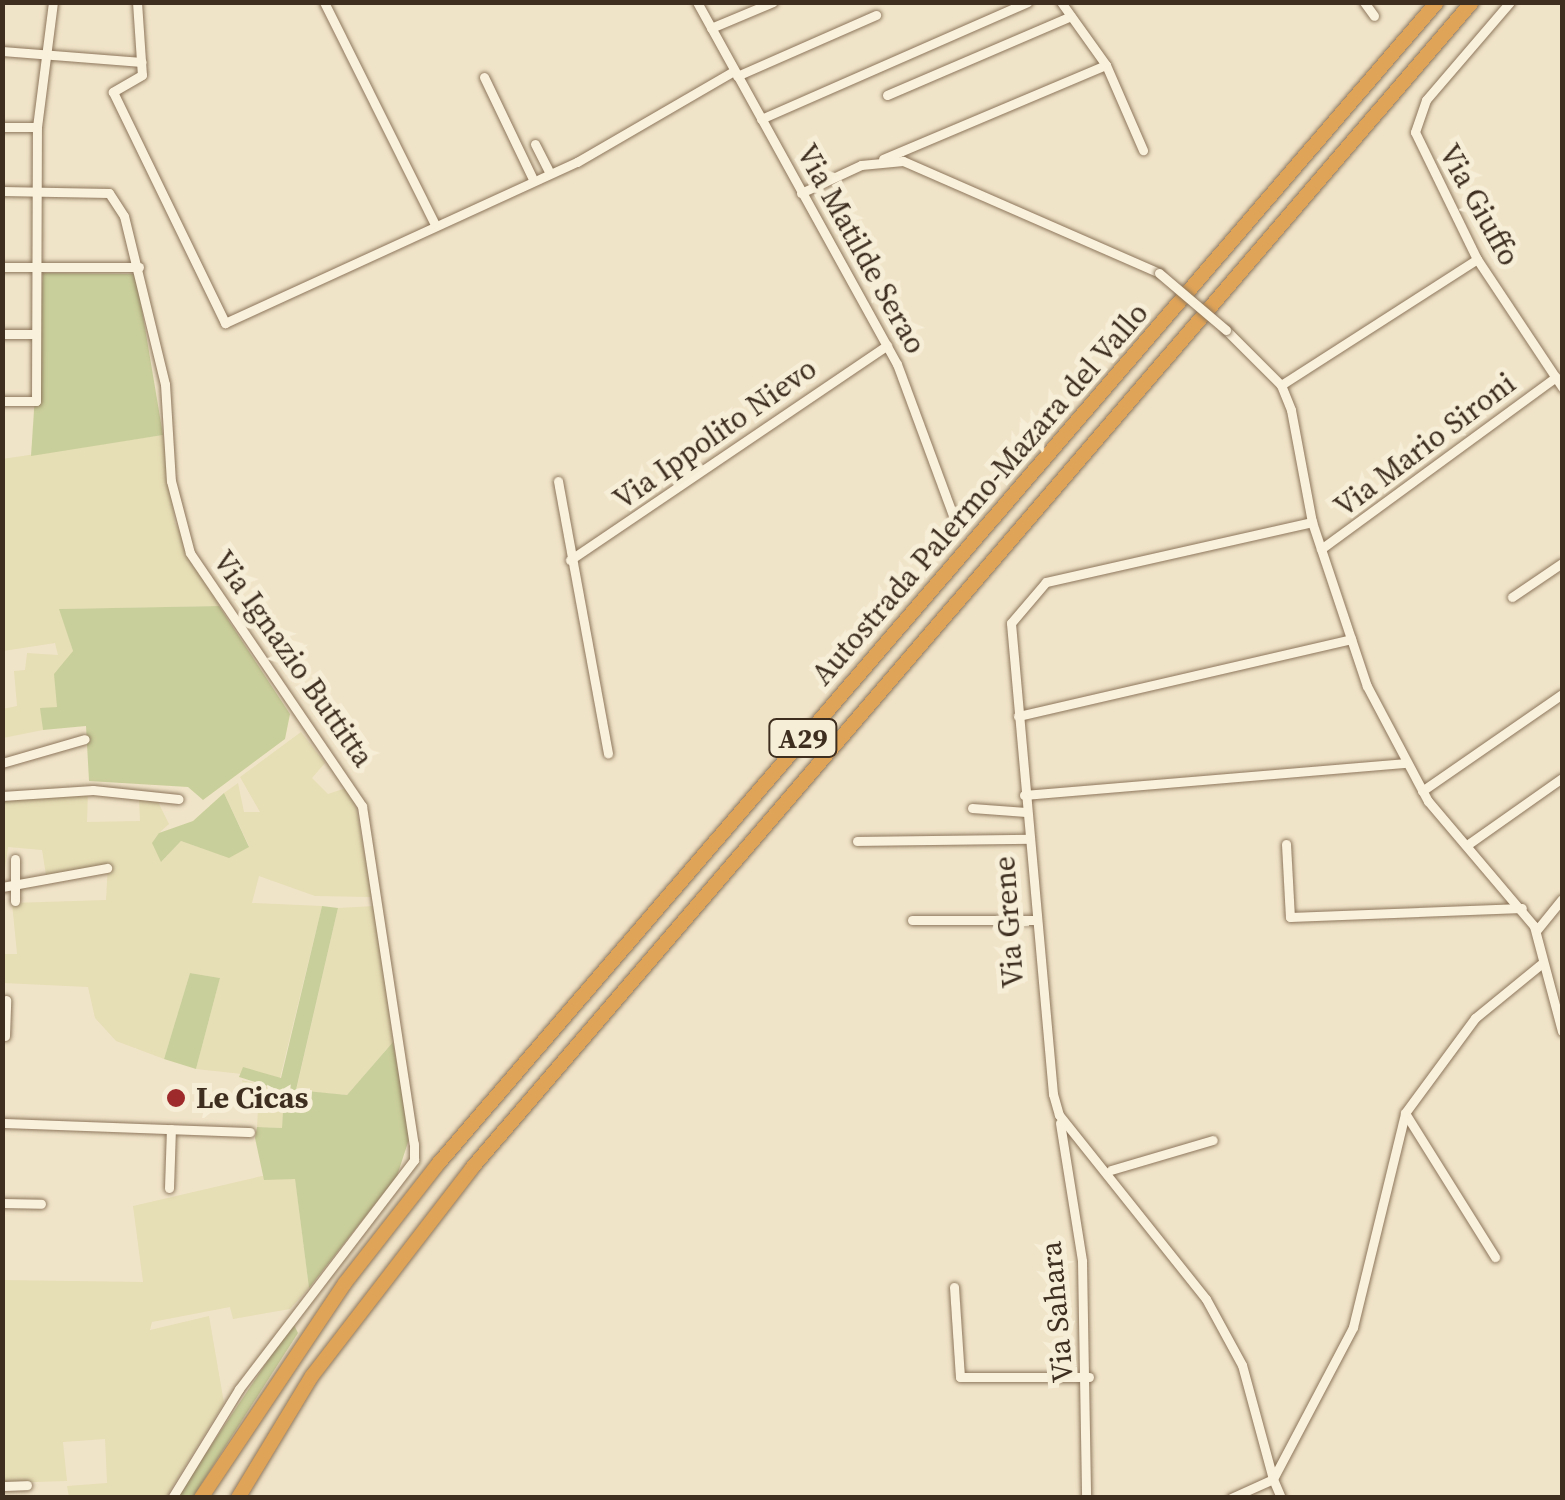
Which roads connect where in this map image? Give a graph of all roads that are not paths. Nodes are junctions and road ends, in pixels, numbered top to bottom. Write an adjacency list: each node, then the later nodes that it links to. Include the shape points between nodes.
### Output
1 (53, 2): 17 (street)
2 (137, 2): 18 (street)
3 (324, 2): 34 (street)
4 (697, 2): 15 (street, Via Matilde Serao)
5 (774, 2): 15 (street)
6 (1027, 2): 23 (street)
7 (1061, 2): 13 (street)
8 (1364, 2): 14 (street)
9 (1437, 2): 102 (highway, Autostrada Palermo-Mazara del Vallo / A29, via 438,1164 313,1328)
10 (1472, 2): 103 (highway, Autostrada Palermo-Mazara del Vallo / A29, via 472,1168 312,1376)
11 (1510, 2): 35 (street, Via Giuffo, via 1416,118 1418,146)
12 (876, 15): 20 (street)
13 (1071, 16): 19 (street); 22 (street)
14 (1374, 16)
15 (711, 28): 20 (street, Via Matilde Serao)
16 (2, 51): 17 (street)
17 (46, 54): 18 (street); 25 (street)
18 (142, 62): 34 (street, via 142,75 113,92 225,323)
19 (1106, 65): 27 (street); 28 (street)
20 (736, 73): 23 (street, Via Matilde Serao); 29 (street)
21 (484, 78): 30 (street)
22 (887, 95)
23 (760, 119): 33 (street, Via Matilde Serao)
24 (2, 127): 25 (street)
25 (37, 127): 31 (street)
26 (535, 144): 29 (street)
27 (1143, 150)
28 (880, 160): 33 (street); 43 (street, bridge, via 986,189 1159,273)
29 (548, 170): 30 (street)
30 (532, 176): 34 (street)
31 (36, 190): 32 (street); 37 (street); 38 (street, Via Ignazio Buttitta, via 109,192)
32 (2, 191)
33 (801, 192): 41 (street, Via Matilde Serao)
34 (435, 225)
35 (1477, 259): 42 (street, Via Giuffo); 43 (street)
36 (2, 267): 37 (street)
37 (36, 267): 38 (street); 40 (street)
38 (140, 267): 101 (street, Via Ignazio Buttitta, via 190,553 362,806 414,1160 240,1388)
39 (2, 334): 40 (street)
40 (36, 334): 44 (street, via 36,401)
41 (887, 345): 47 (street, Via Matilde Serao); 49 (street, Via Ippolito Nievo)
42 (1559, 382): 48 (street, Via Mario Sironi)
43 (1281, 385): 46 (street)
44 (2, 401)
45 (558, 481): 49 (street)
46 (1312, 522): 48 (street); 54 (street, Via Grene, via 1029,592 1011,623)
47 (957, 526)
48 (1321, 549): 52 (street)
49 (570, 560): 56 (street)
50 (1562, 563): 51 (street)
51 (1512, 597)
52 (1351, 639): 54 (street); 58 (street)
53 (1562, 694): 60 (street)
54 (1018, 716): 61 (street, Via Grene)
55 (85, 740): 57 (street)
56 (608, 753)
57 (2, 763)
58 (1407, 763): 60 (street); 61 (street)
59 (1562, 778): 69 (street)
60 (1422, 791): 69 (street)
61 (1024, 795): 65 (street, Via Grene)
62 (2, 796): 63 (street, via 93,790)
63 (178, 799)
64 (972, 808): 65 (street)
65 (1026, 812): 66 (street, Via Grene)
66 (1028, 839): 67 (street); 78 (street, Via Grene)
67 (857, 841)
68 (1286, 844): 76 (street, via 1290,917)
69 (1467, 845): 76 (street)
70 (15, 859): 72 (street)
71 (107, 868): 72 (street)
72 (15, 885): 73 (street); 75 (street)
73 (2, 886)
74 (1562, 899): 79 (street)
75 (15, 901)
76 (1522, 908): 79 (street)
77 (912, 920): 78 (street)
78 (1034, 920): 91 (street, Via Grene, via 1053,1094 1060,1115)
79 (1536, 931): 80 (street)
80 (1541, 964): 83 (street); 85 (street, via 1475,1018)
81 (6, 1000): 82 (street)
82 (4, 1021): 84 (street)
83 (1562, 1032)
84 (6, 1036)
85 (1405, 1113): 95 (street); 98 (street, via 1352,1327)
86 (2, 1123): 88 (street)
87 (1060, 1123): 97 (street, Via Sahara)
88 (171, 1129): 89 (street); 92 (street)
89 (250, 1132)
90 (1213, 1140): 91 (street)
91 (1111, 1170): 98 (street, Via Grene, via 1242,1364)
92 (169, 1188)
93 (2, 1204): 94 (street)
94 (40, 1204)
95 (1495, 1257)
96 (954, 1287): 97 (street, via 960,1377)
97 (1090, 1376): 104 (street, Via Sahara)
98 (1273, 1479): 105 (street); 106 (street, Via Grene)
99 (27, 1485): 100 (street)
100 (2, 1486)
101 (172, 1498)
102 (202, 1498)
103 (238, 1498)
104 (1086, 1498)
105 (1231, 1498)
106 (1281, 1498)

